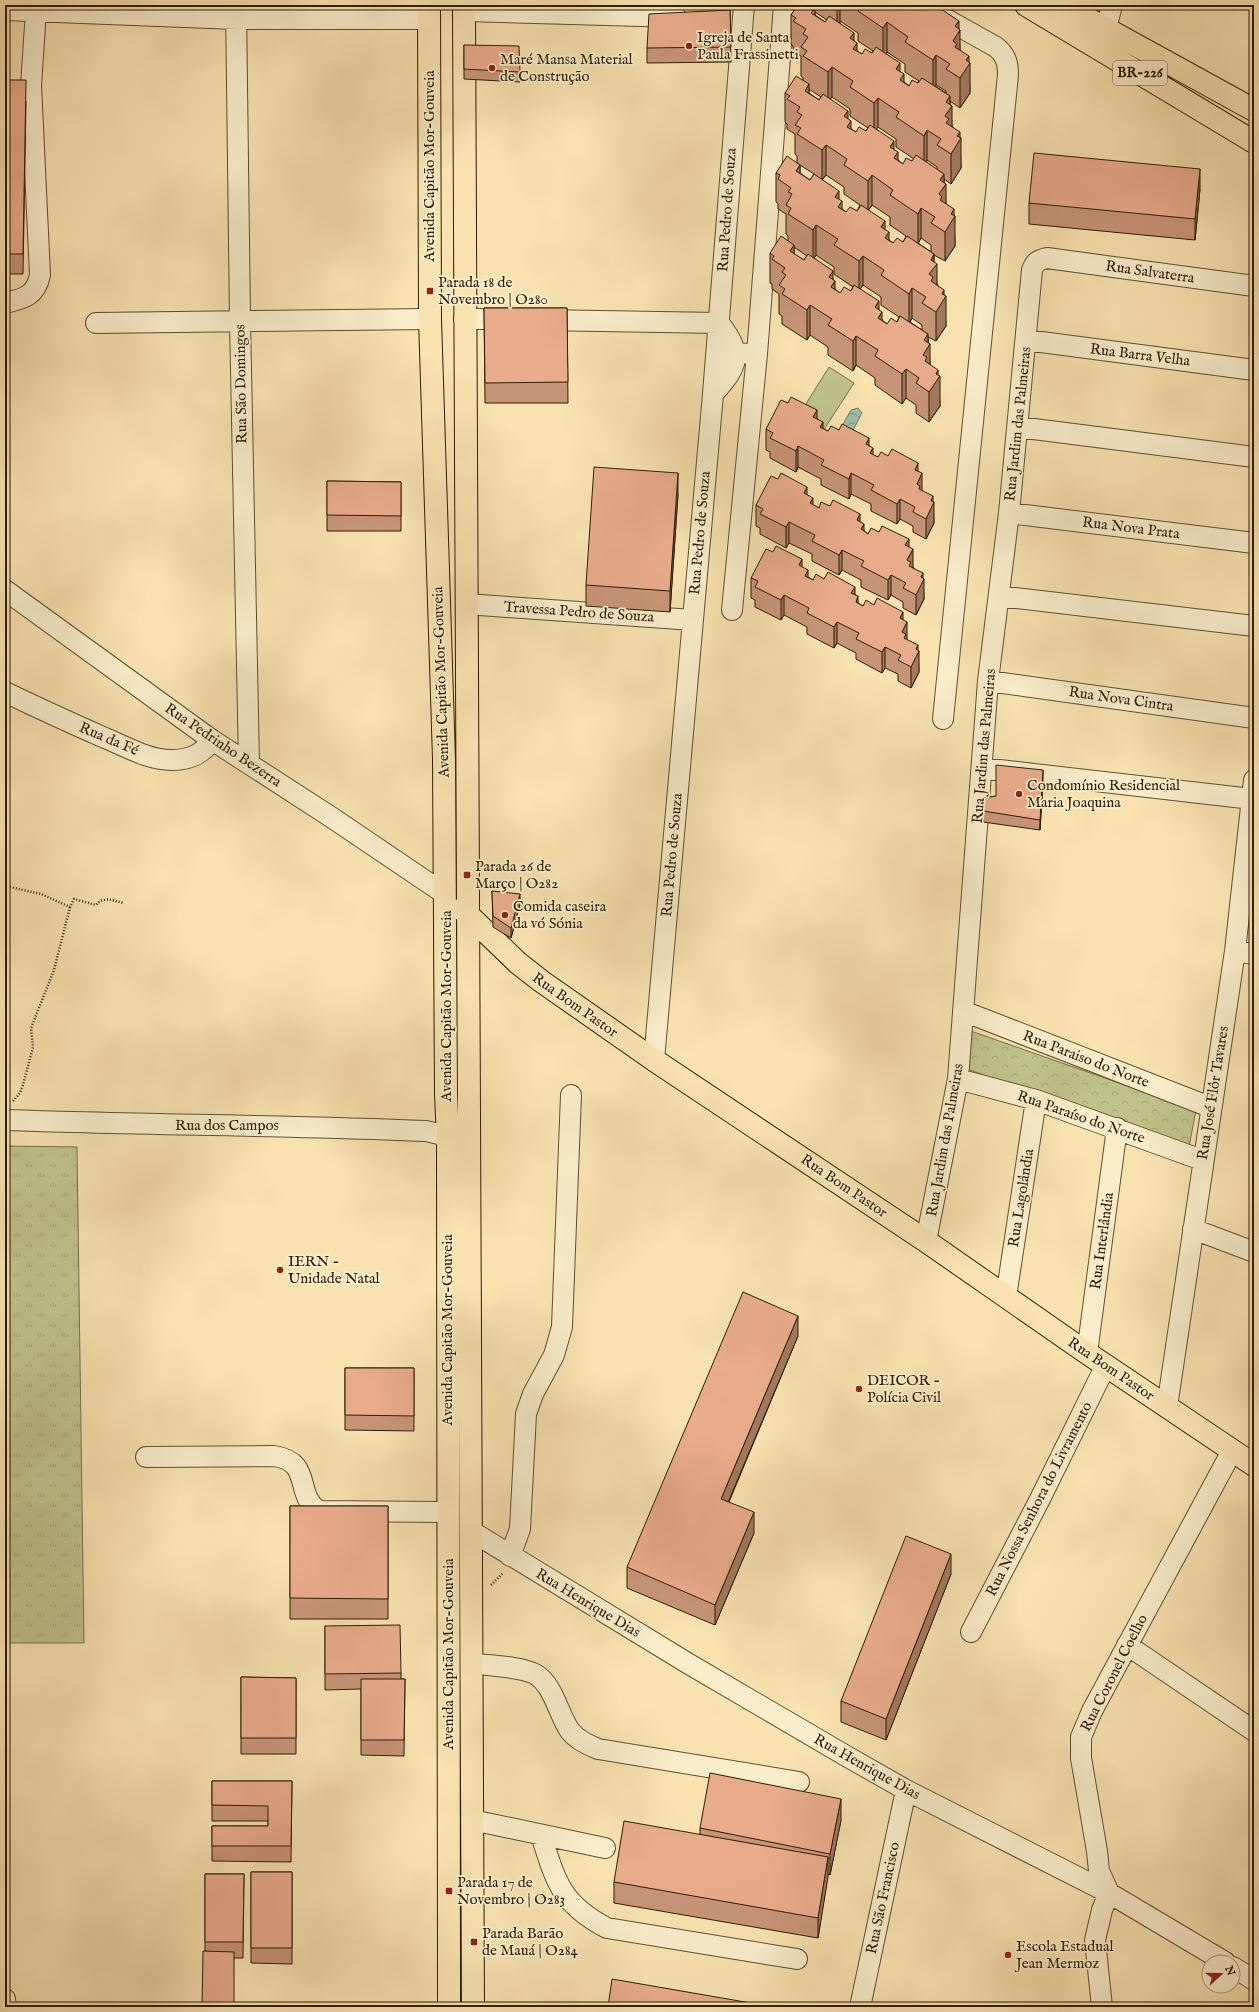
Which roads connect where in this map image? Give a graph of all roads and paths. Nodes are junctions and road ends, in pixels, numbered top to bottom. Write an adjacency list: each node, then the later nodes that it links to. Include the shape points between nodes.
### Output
1 (784, 5): 28 (street)
2 (921, 5): 44 (street, via 996,47 1008,63)
3 (1026, 5): 17 (main road, BR-226)
4 (1063, 5): 13 (main road, BR-226)
5 (1112, 5): 13 (street)
6 (464, 8): 12 (street); 22 (main road, Avenida Capitão Mor-Gouveia)
7 (5, 10): 8 (street)
8 (36, 11): 9 (street); 15 (street)
9 (236, 12): 10 (street); 23 (street, Rua São Domingos)
10 (429, 12): 21 (main road, Avenida Capitão Mor-Gouveia)
11 (737, 14): 25 (street, Rua Pedro de Souza)
12 (694, 18)
13 (1106, 29): 16 (main road, BR-226)
14 (12, 85): 15 (street)
15 (31, 85): 20 (street, via 40,275 31,295)
16 (1254, 110)
17 (1254, 142)
18 (1047, 258): 19 (street, Rua Salvaterra); 26 (street, Rua Jardim das Palmeiras, via 1034,264 1032,270)
19 (1254, 286)
20 (5, 303)
21 (430, 319): 23 (street); 50 (main road, Avenida Capitão Mor-Gouveia, via 444,759)
22 (464, 319): 25 (street); 37 (main road, Avenida Capitão Mor-Gouveia)
23 (240, 320): 24 (street); 46 (street, Rua São Domingos)
24 (96, 323)
25 (719, 323): 27 (street, via 730,337); 30 (street, Rua Pedro de Souza)
26 (1026, 340): 29 (street, Rua Barra Velha); 31 (street, Rua Jardim das Palmeiras)
27 (736, 353): 28 (street); 30 (street, via 733,368)
28 (757, 354): 38 (street)
29 (1254, 370)
30 (713, 394): 39 (street, Rua Pedro de Souza)
31 (1018, 427): 32 (street); 33 (street, Rua Jardim das Palmeiras)
32 (1254, 457)
33 (1009, 513): 34 (street, Rua Nova Prata); 36 (street, Rua Jardim das Palmeiras)
34 (1254, 543)
35 (5, 590): 45 (street, Rua Pedrinho Bezerra)
36 (999, 596): 40 (street); 41 (street, Rua Jardim das Palmeiras)
37 (466, 604): 39 (street, Travessa Pedro de Souza); 54 (main road, Avenida Capitão Mor-Gouveia)
38 (732, 610)
39 (693, 620): 58 (street, Rua Pedro de Souza)
40 (1254, 626)
41 (988, 681): 43 (street, Rua Nova Cintra); 47 (street, Rua Jardim das Palmeiras)
42 (5, 692): 45 (street, Rua da Fé, via 118,744 155,757 169,760 190,758 205,750)
43 (1254, 718)
44 (943, 719)
45 (212, 740): 46 (street, Rua Pedrinho Bezerra)
46 (249, 764): 50 (street, Rua Pedrinho Bezerra)
47 (982, 768): 49 (street); 57 (street, Rua Jardim das Palmeiras)
48 (1254, 780): 49 (street, Rua José Flôr Tavares)
49 (1252, 799): 55 (street, Rua José Flôr Tavares)
50 (445, 894): 54 (main road, Rua Bom Pastor); 66 (main road, Avenida Capitão Mor-Gouveia)
51 (5, 898): 53 (path, via 10,887 41,894)
52 (123, 903): 53 (path, via 106,899 96,905 74,899)
53 (70, 907): 62 (path, via 54,970 31,1028 34,1047 20,1093 13,1101)
54 (467, 915): 58 (main road, Rua Bom Pastor, via 518,964); 74 (main road, Avenida Capitão Mor-Gouveia)
55 (1235, 951): 56 (street); 63 (street, Rua José Flôr Tavares)
56 (1254, 954)
57 (962, 1011): 59 (street, Rua Jardim das Palmeiras); 63 (street, Rua Paraiso do Norte)
58 (654, 1060): 69 (main road, Rua Bom Pastor)
59 (958, 1079): 61 (street, Rua Paraíso do Norte); 69 (street, Rua Jardim das Palmeiras)
60 (571, 1095): 82 (street, via 562,1327 554,1354 533,1394 526,1414 520,1529)
61 (1036, 1100): 65 (street, Rua Paraíso do Norte); 71 (street, Rua Lagolândia)
62 (5, 1103)
63 (1210, 1107): 67 (street, Rua José Flôr Tavares)
64 (5, 1120): 66 (street, Rua dos Campos, via 410,1130 433,1132)
65 (1117, 1128): 67 (street, Rua Paraíso do Norte); 72 (street, Rua Interlândia)
66 (448, 1140): 75 (main road, Avenida Capitão Mor-Gouveia)
67 (1202, 1160): 68 (street, Rua José Flôr Tavares)
68 (1193, 1229): 70 (street); 76 (street, Rua José Flôr Tavares)
69 (926, 1241): 71 (main road, Rua Bom Pastor)
70 (1254, 1252)
71 (1006, 1297): 72 (main road, Rua Bom Pastor)
72 (1087, 1353): 73 (main road, Rua Bom Pastor)
73 (1106, 1365): 76 (main road, Rua Bom Pastor); 84 (street, Rua Nossa Senhora do Livramento)
74 (471, 1366): 75 (main road); 81 (main road, Avenida Capitão Mor-Gouveia)
75 (447, 1367): 80 (main road, Avenida Capitão Mor-Gouveia)
76 (1167, 1407): 77 (main road, Rua Bom Pastor)
77 (1232, 1451): 79 (main road, Rua Bom Pastor); 85 (street, Rua Coronel Coelho)
78 (146, 1457): 80 (street, via 285,1458 295,1464 301,1473 306,1497 311,1506 318,1511)
79 (1254, 1465)
80 (448, 1512): 100 (main road, Avenida Capitão Mor-Gouveia)
81 (471, 1531): 82 (street, Rua Henrique Dias); 83 (main road, Avenida Capitão Mor-Gouveia)
82 (513, 1558): 83 (path); 89 (street, Rua Henrique Dias)
83 (471, 1605): 86 (main road, Avenida Capitão Mor-Gouveia)
84 (971, 1632)
85 (1127, 1645): 87 (street); 93 (street, Rua Coronel Coelho, via 1081,1737 1081,1758 1098,1851 1099,1871)
86 (471, 1664): 88 (street, via 527,1670 536,1675 548,1686 571,1731 583,1742 598,1749); 90 (main road, Avenida Capitão Mor-Gouveia)
87 (1254, 1731)
88 (799, 1782)
89 (906, 1790): 93 (street, Rua Henrique Dias); 102 (street, Rua São Francisco)
90 (472, 1820): 91 (street); 101 (main road, Avenida Capitão Mor-Gouveia)
91 (541, 1835): 92 (street); 95 (street, via 560,1889 572,1905 588,1918 607,1928)
92 (605, 1848)
93 (1109, 1893): 94 (street, Rua Henrique Dias); 103 (street, via 1095,1940)
94 (1211, 1954)
95 (797, 1959)
96 (1241, 1972): 97 (street)
97 (1254, 1980)
98 (5, 1999): 99 (street)
99 (6, 2007)
100 (449, 2007)
101 (473, 2007)
102 (860, 2007)
103 (1102, 2007)

